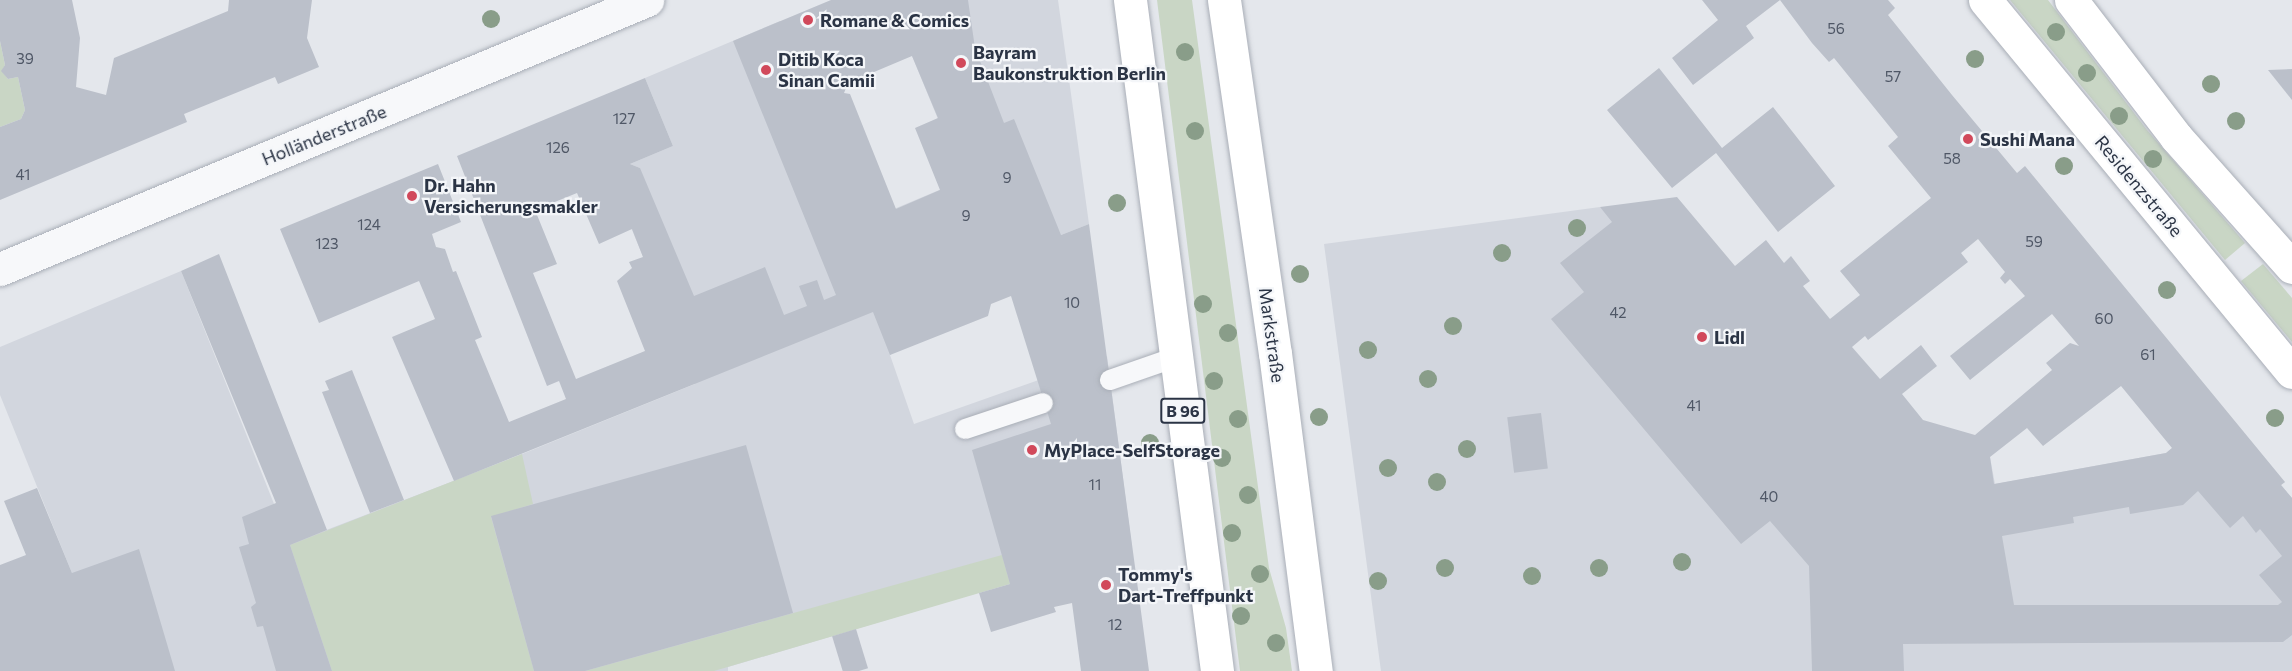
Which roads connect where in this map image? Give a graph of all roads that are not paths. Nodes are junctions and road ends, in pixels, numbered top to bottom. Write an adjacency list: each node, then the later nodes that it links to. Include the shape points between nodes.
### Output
1 (647, 0): 7 (street, Holländerstraße)
2 (1130, 0): 8 (main road, B 96)
3 (1224, 0): 14 (main road, Markstraße, via 1274,342)
4 (1985, 0): 9 (main road, Residenzstraße)
5 (2071, 0): 6 (main road, via 2176,137)
6 (2292, 267)
7 (0, 269)
8 (1176, 357): 10 (lane); 13 (main road, B 96)
9 (2292, 372)
10 (1110, 380)
11 (1043, 403): 12 (lane)
12 (965, 429)
13 (1217, 671)
14 (1316, 671)

